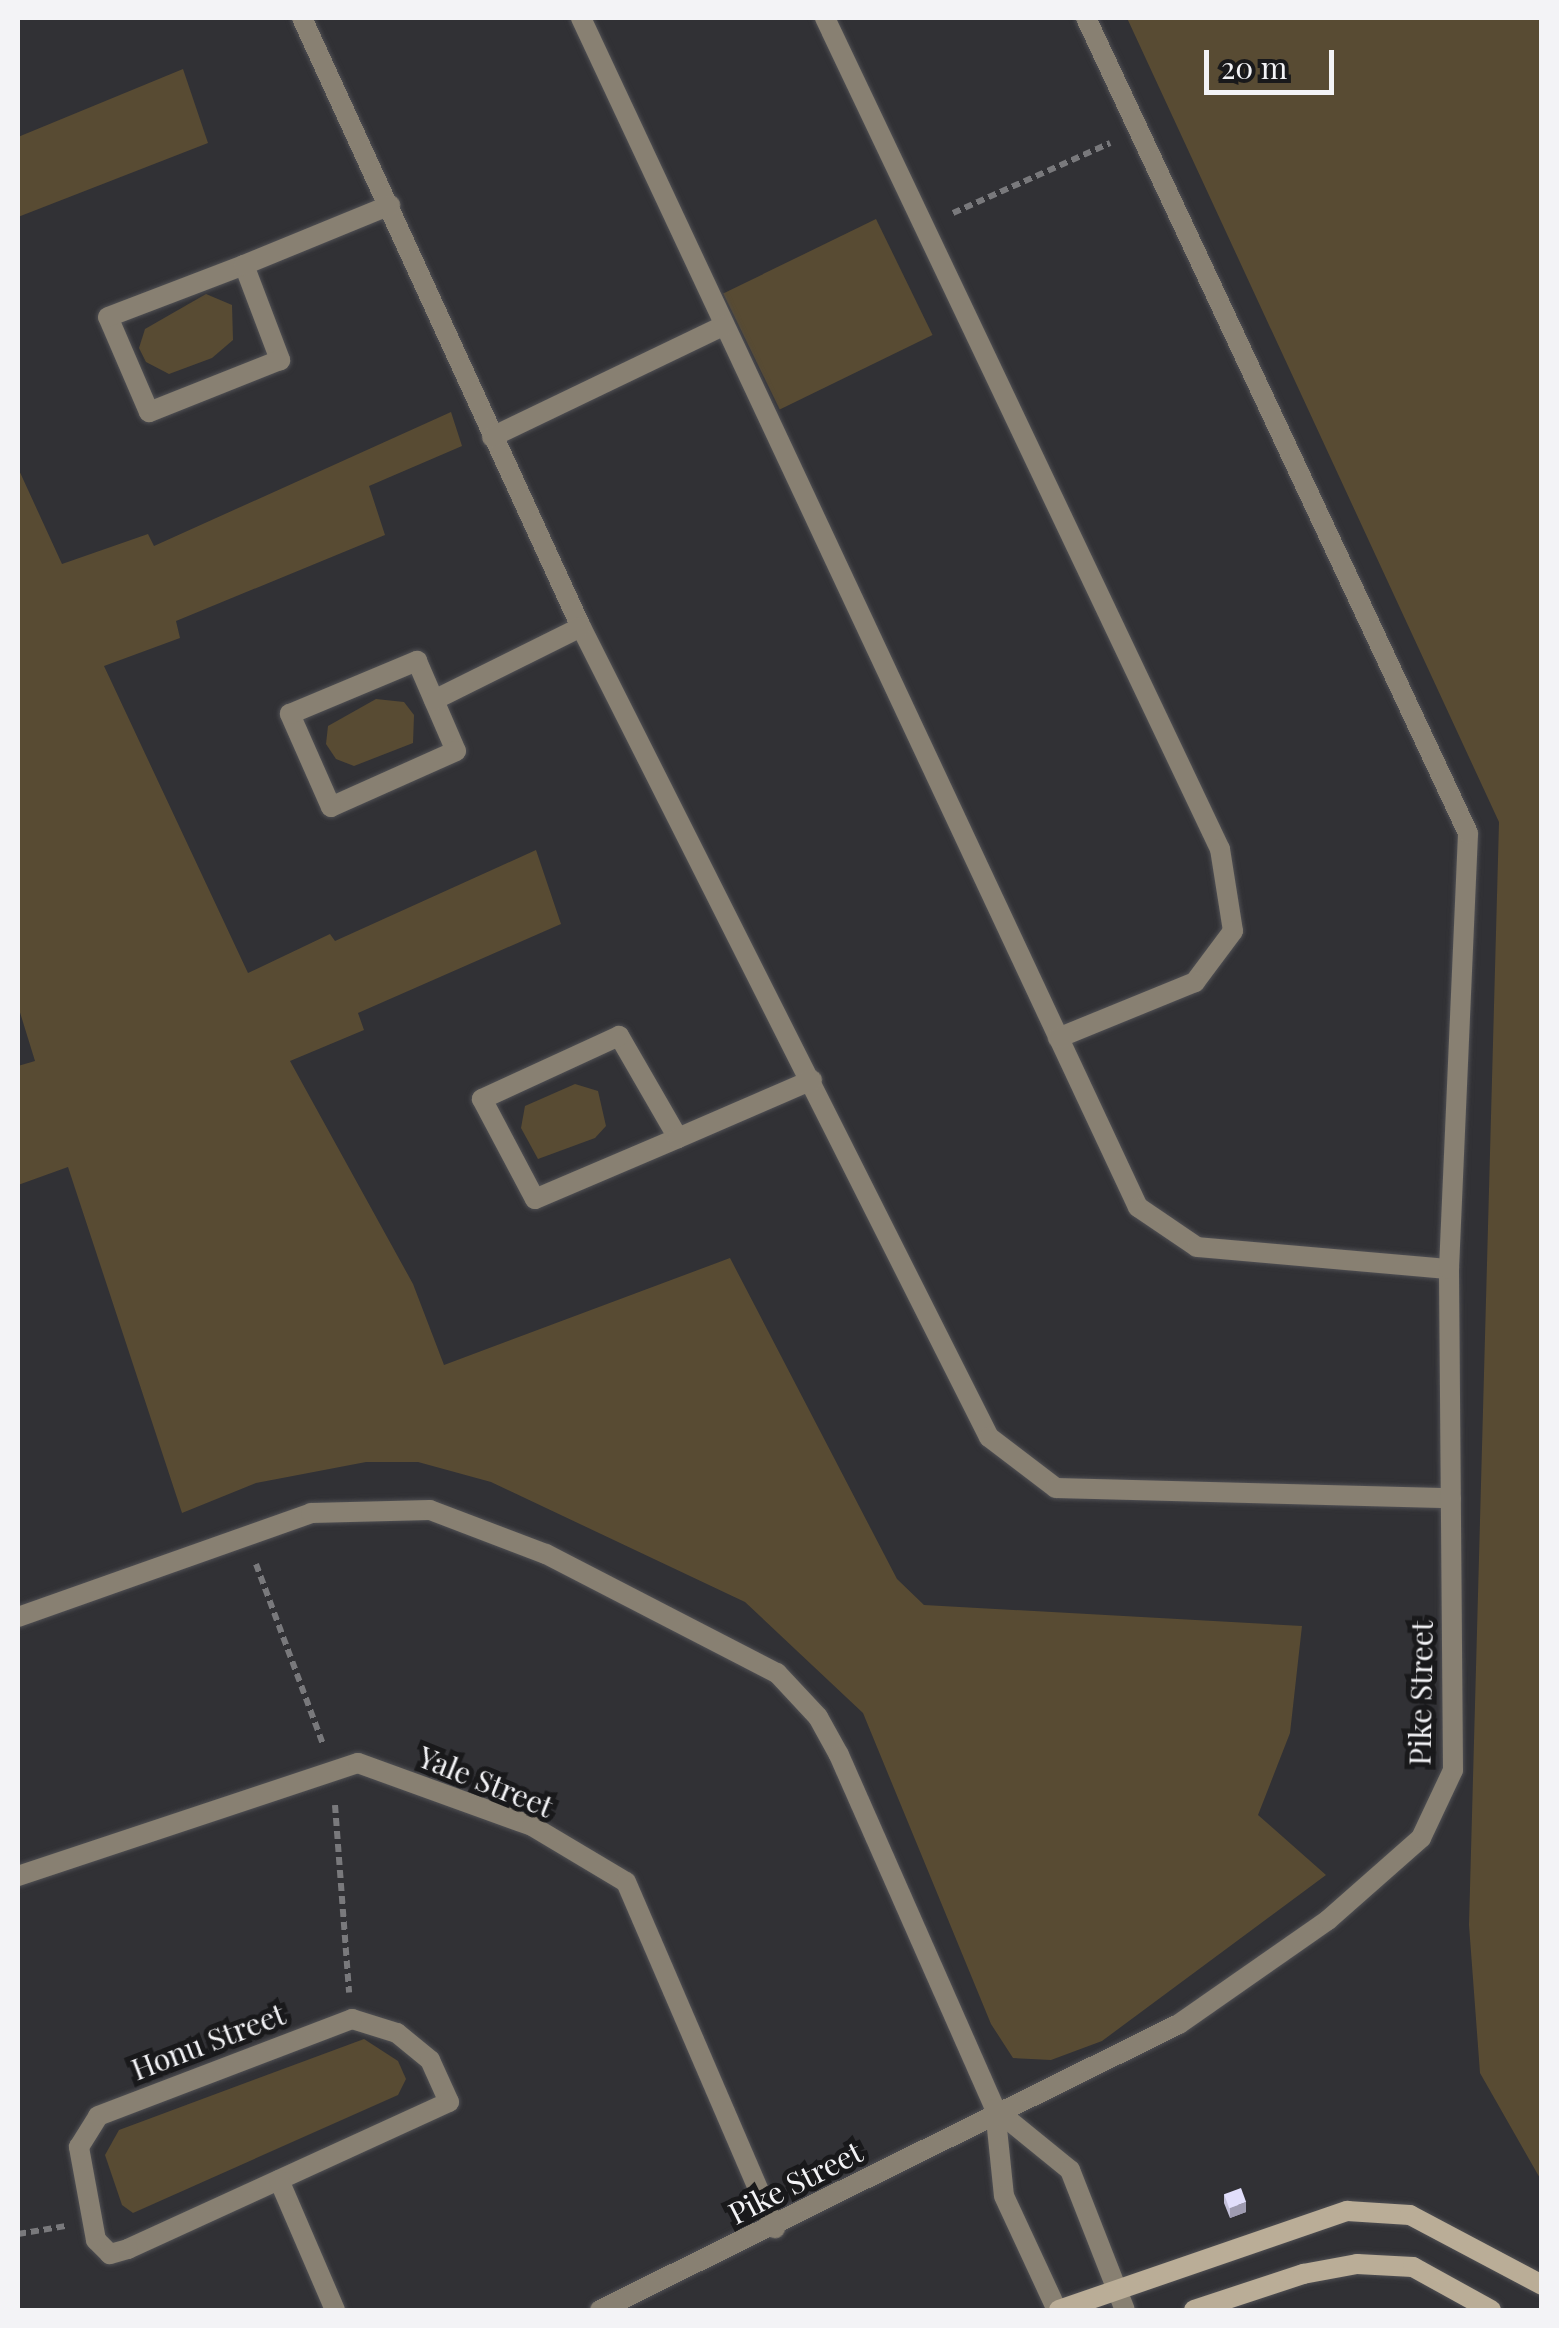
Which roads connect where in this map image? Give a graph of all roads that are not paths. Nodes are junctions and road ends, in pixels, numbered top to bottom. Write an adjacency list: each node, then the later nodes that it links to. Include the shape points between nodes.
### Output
1 (302, 18): 5 (street)
2 (582, 18): 7 (street)
3 (825, 18): 11 (street, via 1220,848 1233,931 1195,982)
4 (1086, 18): 14 (street, Pike Street, via 1468,834)
5 (390, 205): 6 (street); 8 (street)
6 (244, 265): 6 (street, via 108,317 149,412 280,360)
7 (723, 326): 8 (street); 11 (street)
8 (492, 437): 9 (street)
9 (581, 627): 10 (street); 12 (street)
10 (434, 700): 10 (street, via 456,751 331,808 290,714 417,661)
11 (1058, 1038): 14 (street, via 1138,1207 1197,1247)
12 (812, 1080): 13 (street); 15 (street, via 990,1437 1056,1488)
13 (678, 1138): 13 (street, via 535,1199 482,1100 619,1036)
14 (1450, 1269): 15 (street, Pike Street)
15 (1451, 1498): 18 (street, Pike Street, via 1453,1770 1420,1838 1328,1920 1179,2024)
16 (18, 1618): 18 (street, via 312,1512 430,1510 546,1554 731,1643 777,1672 818,1717)
17 (18, 1876): 20 (street, Yale Street, via 358,1764 532,1826 626,1882)
18 (995, 2110): 20 (street, Pike Street); 22 (street, via 1070,2170); 25 (street, via 1004,2196)
19 (279, 2180): 19 (street, Honu Street, via 449,2102 430,2060 396,2033 352,2020 98,2116 80,2147 96,2240 110,2254); 23 (street)
20 (775, 2228): 24 (street, Pike Street)
21 (1542, 2286): 22 (street, via 1410,2215 1347,2211)
22 (1116, 2288): 25 (street); 26 (street)
23 (335, 2310)
24 (600, 2310)
25 (1058, 2310)
26 (1125, 2310)
27 (1194, 2310): 28 (street, via 1303,2274 1357,2264 1413,2268)
28 (1491, 2310)

